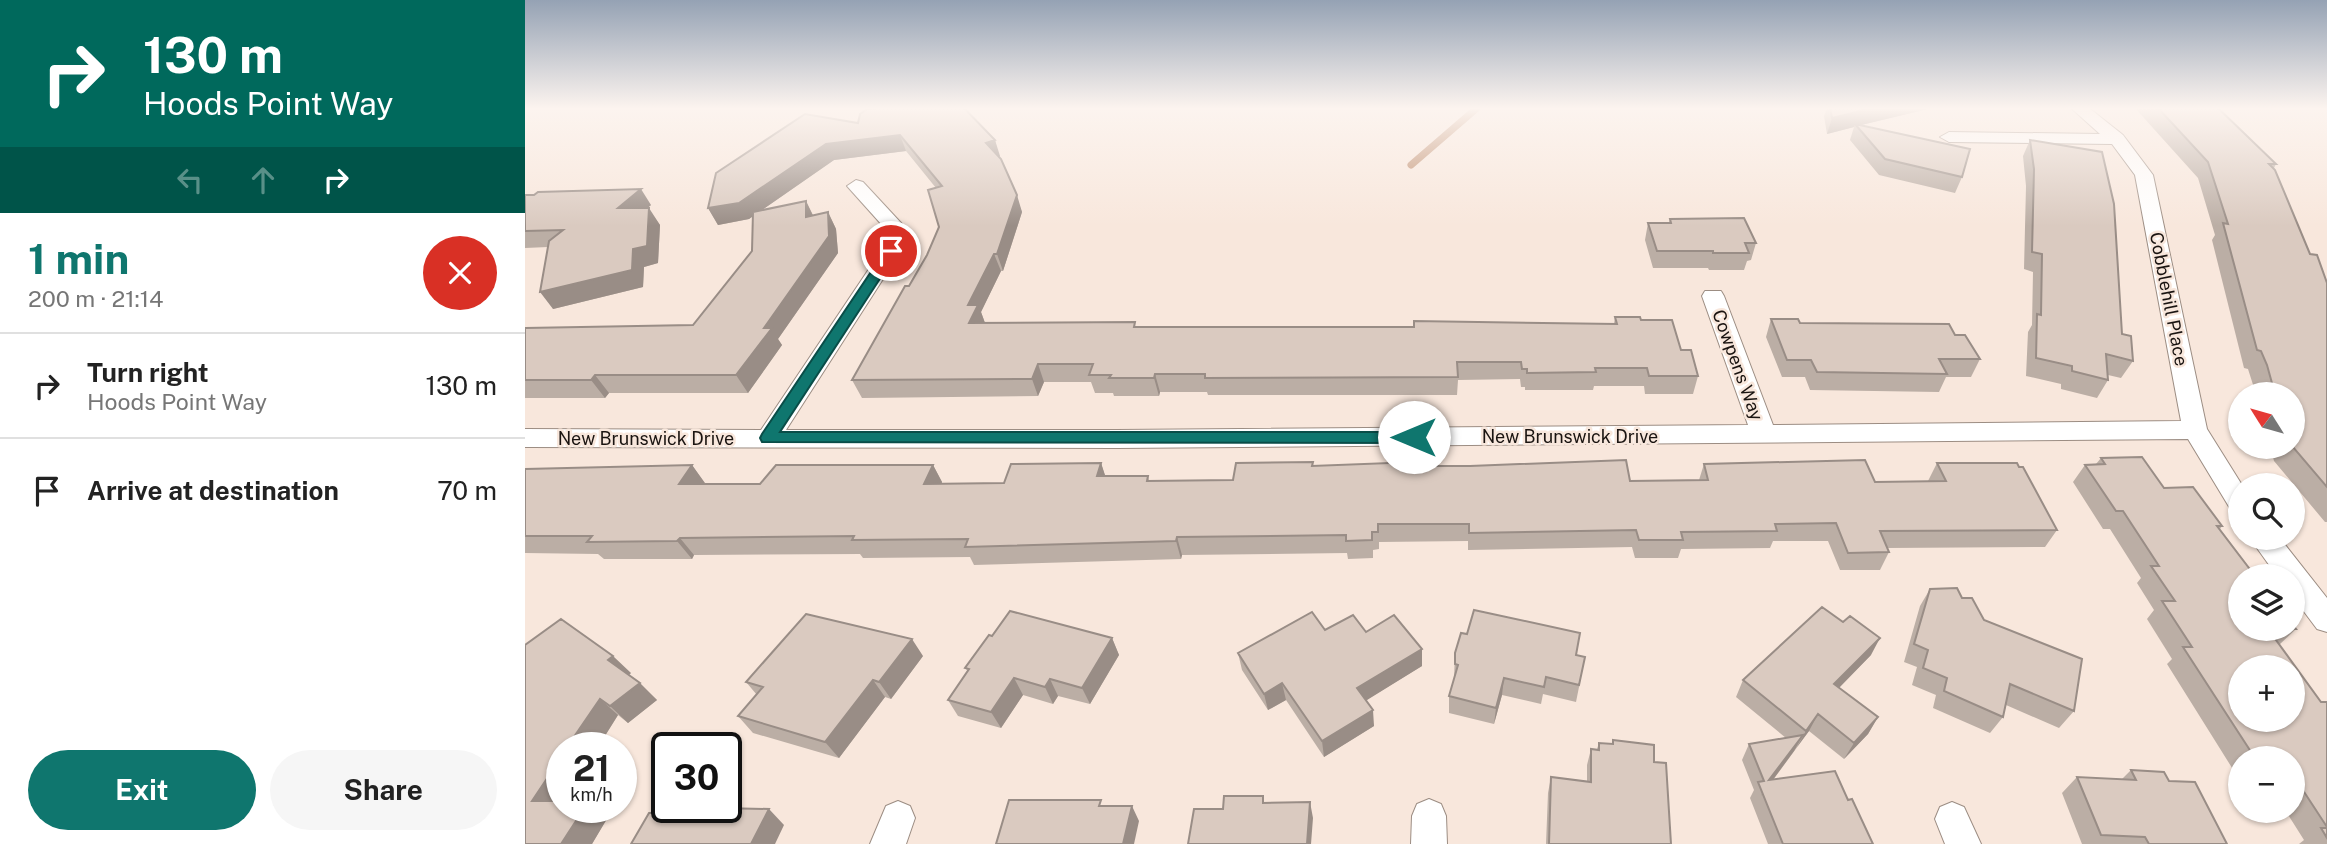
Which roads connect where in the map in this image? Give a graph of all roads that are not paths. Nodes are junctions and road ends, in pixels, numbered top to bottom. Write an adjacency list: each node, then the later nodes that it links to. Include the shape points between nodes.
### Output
1 (2123, 147): 4 (street, Cobblehill Place, via 2144,175)
2 (856, 186): 6 (street, via 892,224 891,251)
3 (1713, 296): 5 (street, Cowpens Way)
4 (2195, 430): 5 (street, New Brunswick Drive); 8 (street, Cobblehill Place)
5 (1764, 435): 6 (street, New Brunswick Drive)
6 (768, 438): 7 (street, New Brunswick Drive)
7 (525, 439)
8 (2228, 484)
9 (2273, 550): 10 (street)
10 (2327, 620)

